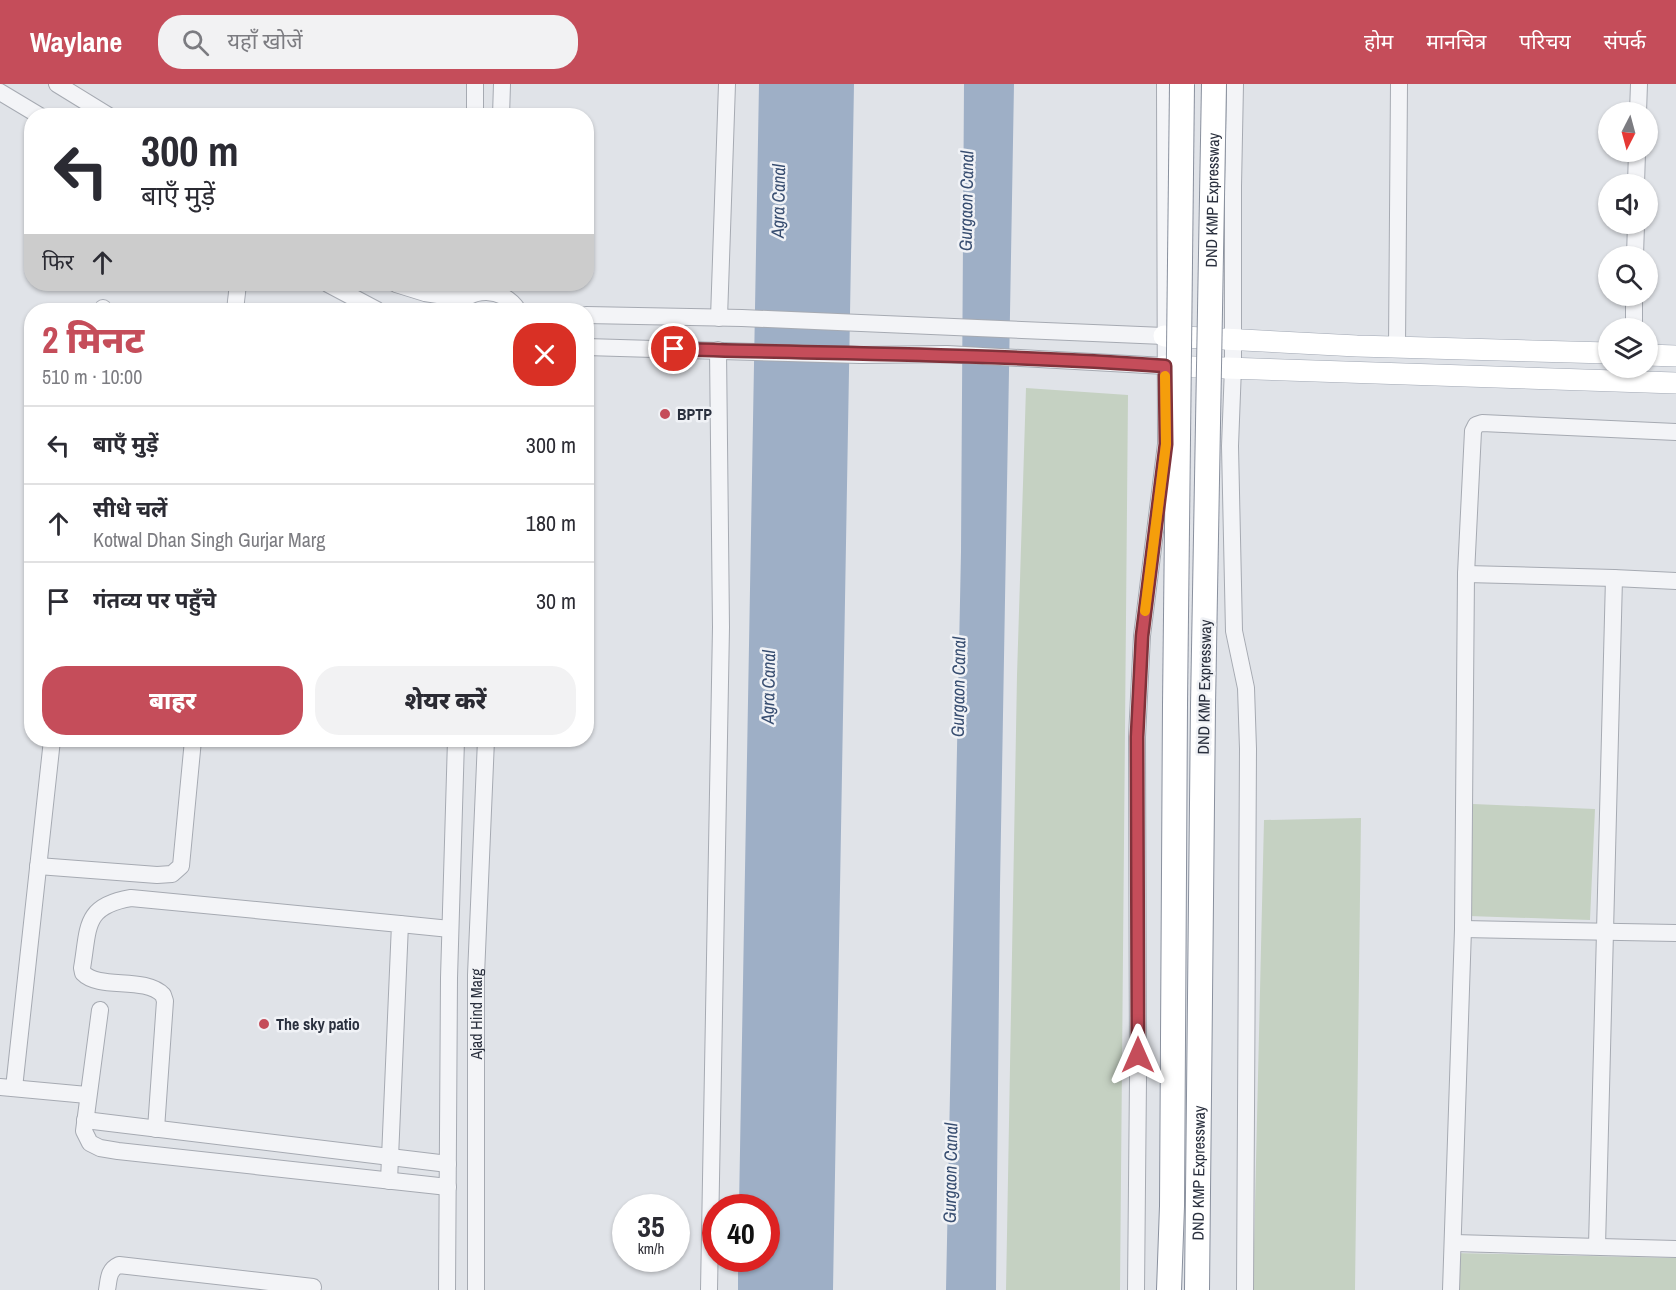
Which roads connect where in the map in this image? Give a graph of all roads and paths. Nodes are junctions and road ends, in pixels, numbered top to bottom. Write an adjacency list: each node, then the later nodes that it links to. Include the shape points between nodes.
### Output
1 (57, 84): 14 (street)
2 (475, 84): 15 (street)
3 (502, 84): 16 (street)
4 (727, 84): 25 (street)
5 (1165, 84): 27 (street)
6 (1182, 84): 71 (highway, DND KMP Expressway, bridge)
7 (1214, 84): 72 (highway, DND KMP Expressway, bridge)
8 (1235, 84): 28 (street)
9 (1399, 84): 30 (street)
10 (1638, 84): 12 (street)
11 (0, 92): 13 (street)
12 (1638, 102)
13 (27, 108)
14 (96, 108)
15 (475, 108)
16 (501, 108)
17 (340, 291): 22 (street)
18 (419, 291): 21 (street)
19 (486, 291): 21 (street)
20 (502, 291): 23 (street)
21 (466, 297)
22 (364, 303)
23 (513, 303)
24 (594, 315): 25 (street)
25 (719, 318): 26 (street)
26 (904, 325): 27 (street); 33 (street)
27 (1164, 336): 28 (main road); 36 (street)
28 (1233, 339): 30 (main road); 37 (street)
29 (594, 347): 31 (street)
30 (1397, 347): 32 (main road)
31 (718, 350): 33 (street); 69 (street, via 721,627)
32 (1598, 353)
33 (903, 354): 36 (street)
34 (1658, 355): 35 (main road)
35 (1676, 356)
36 (1165, 366): 37 (main road); 70 (street, via 1166,444 1142,636 1137,737)
37 (1233, 367): 38 (main road); 73 (street, via 1230,446 1234,631 1246,688 1248,749)
38 (1676, 383)
39 (1676, 432): 40 (street, via 1476,425 1472,436)
40 (1466, 574): 41 (street); 50 (street)
41 (1614, 578): 42 (street); 51 (street)
42 (1676, 581)
43 (51, 747): 47 (street)
44 (193, 747): 47 (street, via 181,866 172,874)
45 (456, 747): 49 (street)
46 (486, 747): 68 (street, Ajad Hind Marg, via 476,975)
47 (38, 866): 54 (street)
48 (400, 924): 49 (street); 57 (street, via 131,898 97,911 91,920 83,973 92,979 152,987 164,995); 58 (street)
49 (450, 929): 59 (street)
50 (1463, 929): 51 (street); 62 (street)
51 (1605, 930): 52 (street); 63 (street)
52 (1676, 933)
53 (100, 1010): 55 (street)
54 (7, 1087): 55 (street)
55 (87, 1095): 56 (street)
56 (85, 1120): 57 (street); 60 (street, via 84,1131 90,1143 100,1148)
57 (156, 1129): 58 (street)
58 (390, 1156): 59 (street); 60 (street)
59 (448, 1164): 61 (street)
60 (389, 1181): 61 (street)
61 (448, 1187): 67 (street)
62 (1454, 1243): 63 (street); 74 (street)
63 (1597, 1246): 64 (street)
64 (1676, 1249)
65 (313, 1287): 66 (street, via 128,1265 113,1268)
66 (107, 1290)
67 (447, 1290)
68 (476, 1290)
69 (709, 1290)
70 (1136, 1290)
71 (1169, 1290)
72 (1197, 1290)
73 (1245, 1290)
74 (1451, 1290)

